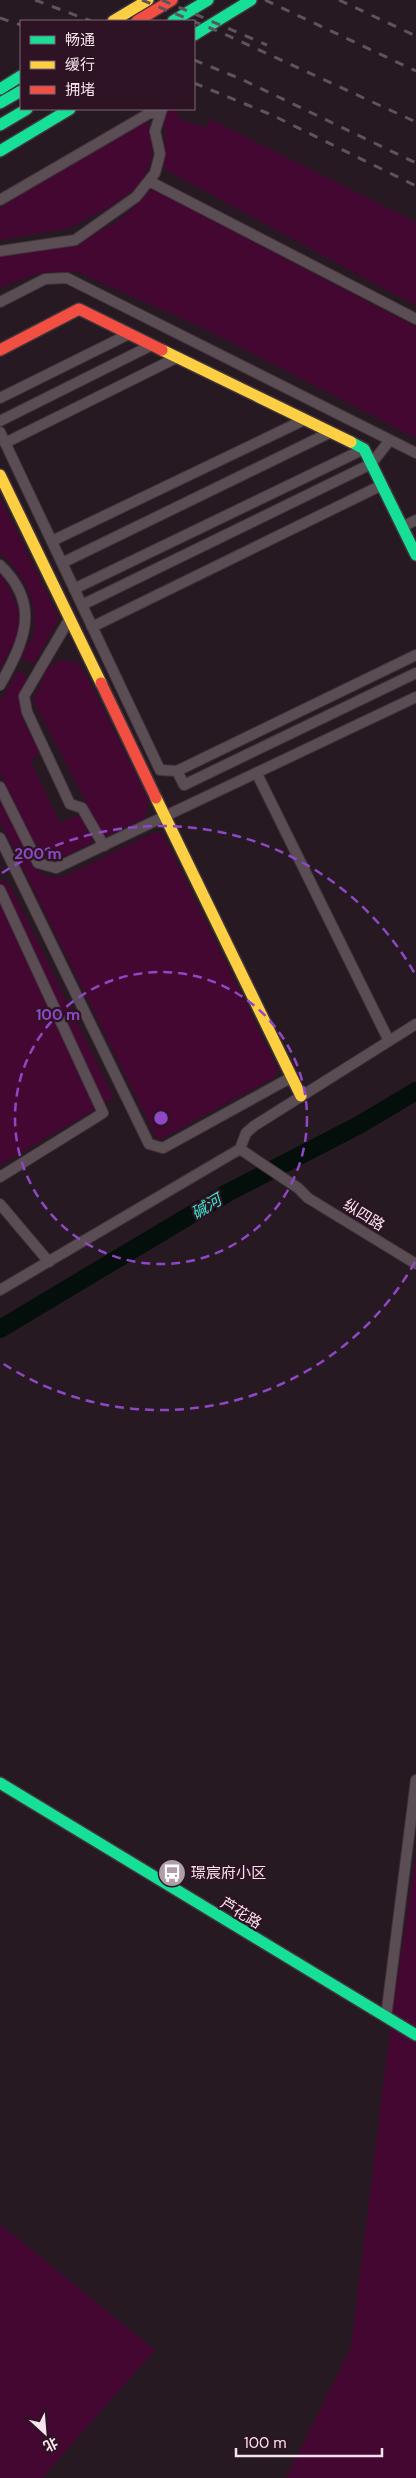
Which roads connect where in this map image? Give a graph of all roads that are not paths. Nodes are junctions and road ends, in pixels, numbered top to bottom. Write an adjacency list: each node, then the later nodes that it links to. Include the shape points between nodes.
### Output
1 (148, 0): 5 (street)
2 (172, 0): 6 (street)
3 (208, 0): 7 (street)
4 (251, 0): 8 (street)
5 (115, 20)
6 (139, 20)
7 (175, 20)
8 (195, 33)
9 (20, 77): 10 (street)
10 (0, 88)
11 (20, 92): 12 (street)
12 (0, 103)
13 (25, 110): 17 (street)
14 (68, 110): 18 (street)
15 (159, 110): 20 (street)
16 (162, 110): 19 (street, via 155,131 160,154 155,173)
17 (0, 125)
18 (0, 151)
19 (149, 181): 21 (street, via 136,197 75,240); 23 (street)
20 (0, 200)
21 (0, 251)
22 (0, 302): 33 (street, via 45,279 67,278)
23 (416, 319)
24 (129, 334): 25 (street); 26 (street, via 79,309); 28 (street)
25 (152, 345): 27 (street); 30 (street)
26 (0, 350)
27 (178, 358): 29 (street); 34 (street)
28 (0, 398)
29 (304, 420): 32 (street); 42 (street)
30 (0, 421)
31 (0, 432): 34 (street)
32 (331, 432): 35 (street); 44 (street)
33 (390, 440): 36 (street); 37 (street)
34 (5, 442): 42 (street)
35 (364, 449): 37 (street); 46 (street)
36 (416, 453)
37 (371, 464): 39 (street); 47 (street)
38 (0, 475): 48 (street)
39 (382, 485): 41 (street); 49 (street)
40 (416, 520): 41 (street)
41 (402, 527): 43 (street)
42 (52, 541): 44 (street)
43 (416, 555)
44 (62, 563): 46 (street)
45 (0, 565): 52 (street, via 17,588 27,618 20,649)
46 (74, 589): 47 (street)
47 (82, 604): 49 (street)
48 (70, 618): 57 (street); 59 (street, via 24,696 27,712 70,804 82,808)
49 (92, 627): 54 (street, via 160,770)
50 (416, 654): 54 (street)
51 (416, 673): 54 (street, via 184,785)
52 (0, 684)
53 (416, 697): 55 (street)
54 (177, 771)
55 (257, 774): 57 (street); 63 (street)
56 (0, 787): 59 (street, via 38,863 56,868)
57 (166, 817): 59 (street); 64 (street)
58 (1, 842): 60 (street); 64 (street, via 149,1144 162,1148)
59 (104, 846)
60 (0, 855)
61 (0, 890): 67 (street, via 103,1113)
62 (416, 1024): 63 (street)
63 (389, 1041): 65 (street)
64 (292, 1077): 65 (street)
65 (301, 1096): 66 (street, via 254,1126 246,1133)
66 (240, 1149): 69 (street); 70 (street, 纵四路, via 308,1198)
67 (0, 1177)
68 (0, 1204): 69 (street)
69 (49, 1262): 71 (street)
70 (416, 1264)
71 (0, 1290)
72 (416, 1780): 74 (street)
73 (0, 1783): 74 (street, 芦花路)
74 (386, 2017): 75 (street, 芦花路)
75 (416, 2035)

